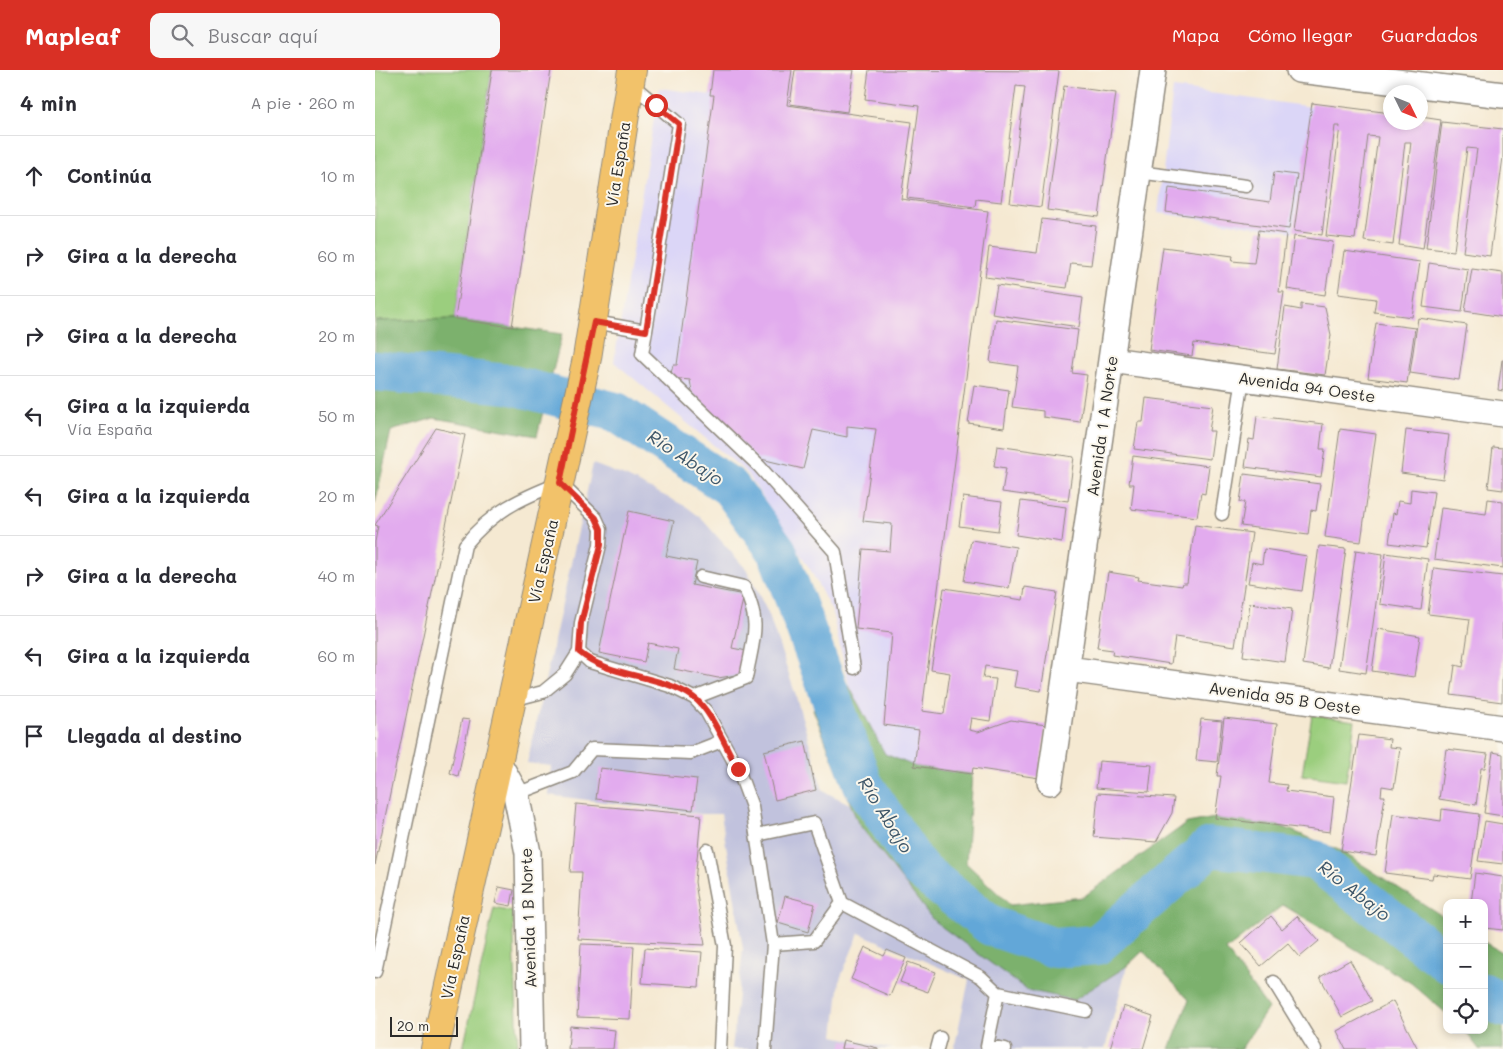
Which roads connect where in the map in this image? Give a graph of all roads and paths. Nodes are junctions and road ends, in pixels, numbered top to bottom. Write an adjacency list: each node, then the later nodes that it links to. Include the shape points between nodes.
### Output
1 (1153, 70): 5 (street, Avenida 1 A Norte)
2 (1299, 70): 4 (street)
3 (631, 76): 7 (main road, Vía España); 8 (lane, via 679,124)
4 (1503, 95)
5 (1138, 172): 6 (lane); 9 (street, Avenida 1 A Norte)
6 (1246, 186)
7 (594, 322): 8 (lane); 12 (main road, Vía España)
8 (646, 331): 16 (lane, via 642,354 759,466 835,552)
9 (1111, 360): 10 (street, Avenida 94 Oeste); 17 (street, Avenida 1 A Norte)
10 (1243, 378): 11 (street, Avenida 94 Oeste); 13 (lane)
11 (1503, 414)
12 (561, 480): 15 (lane, via 596,518 601,529 601,545 581,623); 19 (main road, Vía España); 29 (lane, via 526,496 481,525 465,545)
13 (1223, 514)
14 (701, 577): 18 (lane, via 744,586 756,623 746,678)
15 (579, 652): 18 (lane, via 590,662 669,686); 19 (lane, via 565,674 543,692)
16 (854, 668)
17 (1067, 669): 20 (street, Avenida 95 B Oeste); 23 (street, Avenida 1 A Norte)
18 (694, 698): 21 (lane, via 706,711)
19 (512, 700): 22 (main road, Vía España)
20 (1503, 728)
21 (722, 741): 24 (lane, via 691,753 592,749 573,772); 25 (lane, via 738,769 752,807)
22 (498, 762): 24 (street, Avenida 1 B Norte); 33 (main road, Vía España)
23 (1050, 782)
24 (516, 794): 34 (street, Avenida 1 B Norte, via 528,853)
25 (757, 835): 27 (lane, via 814,823); 28 (lane)
26 (707, 850): 35 (lane, via 725,946)
27 (842, 903): 28 (lane, via 814,941); 31 (lane, via 981,977)
28 (773, 944): 36 (lane)
29 (375, 972)
30 (1274, 982): 38 (lane)
31 (998, 993): 32 (lane); 37 (lane, via 987,1046)
32 (1086, 1011)
33 (435, 1049)
34 (532, 1049)
35 (720, 1049)
36 (765, 1049)
37 (1005, 1049)
38 (1315, 1049)

